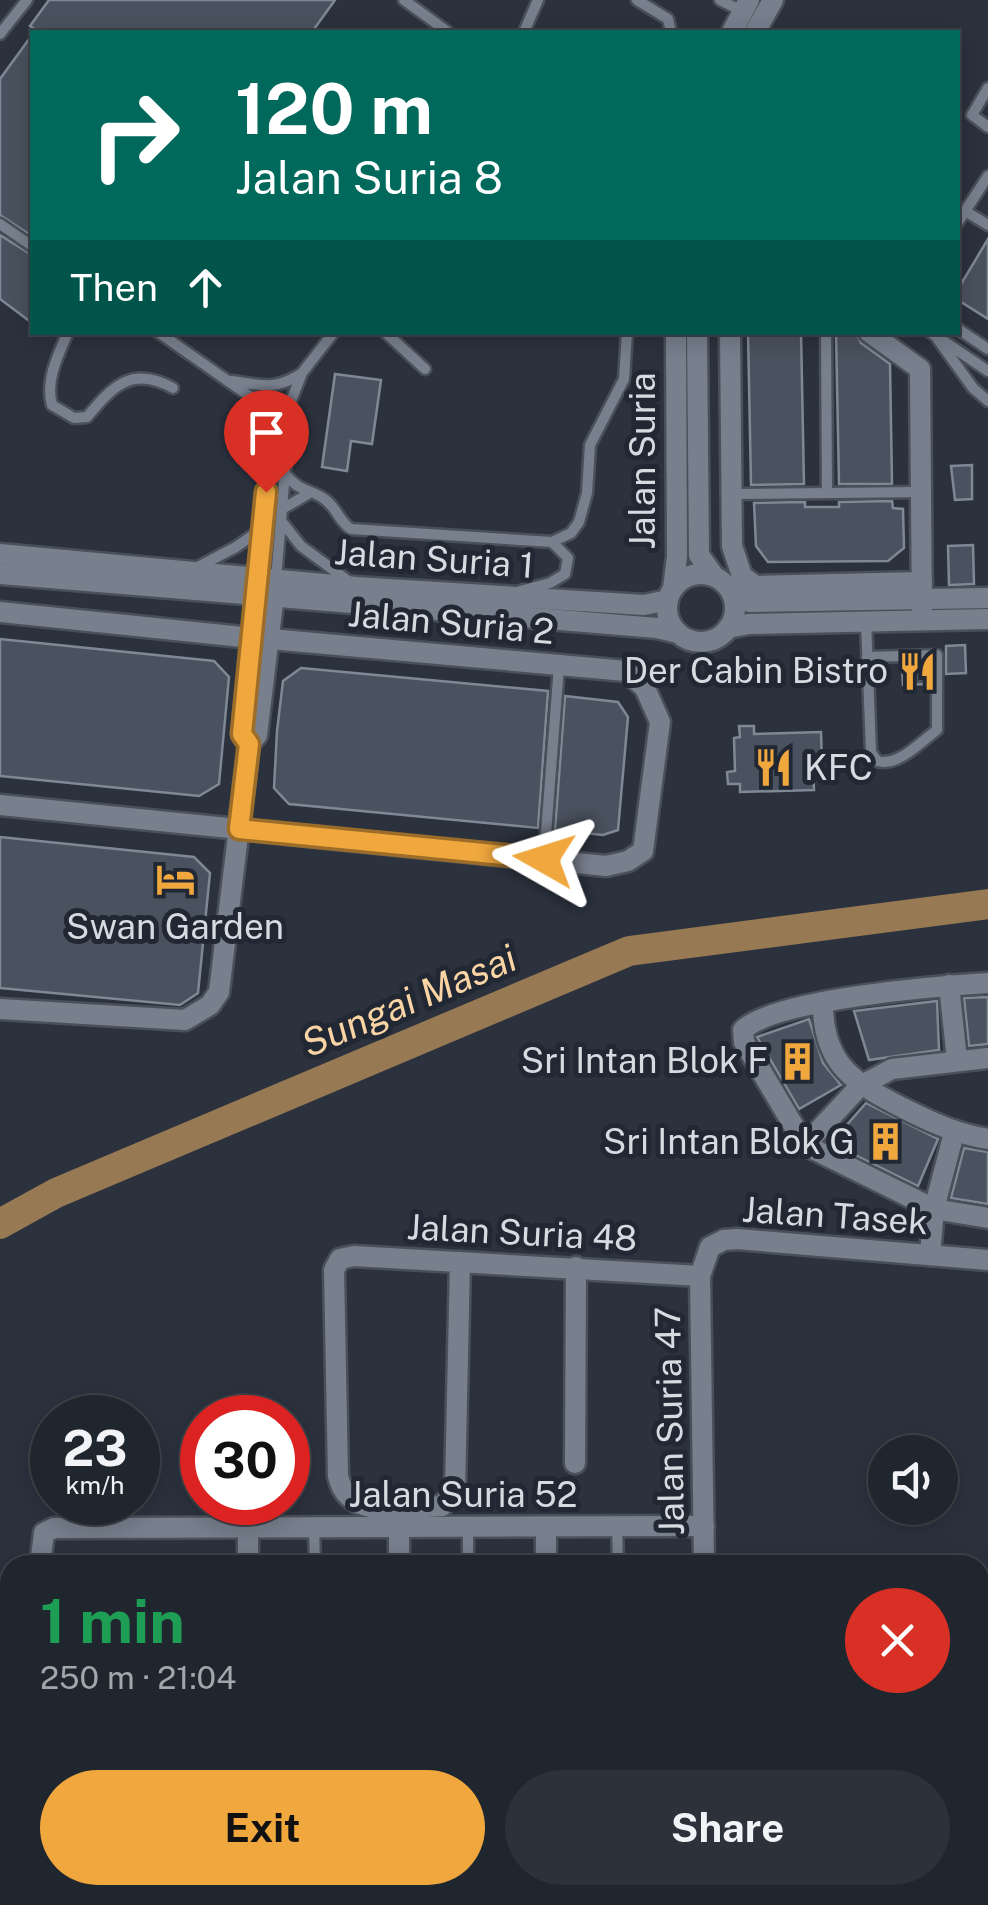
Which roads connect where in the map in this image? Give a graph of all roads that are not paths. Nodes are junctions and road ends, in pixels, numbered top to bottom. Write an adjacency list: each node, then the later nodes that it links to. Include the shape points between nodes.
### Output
1 (26, 0): 13 (lane)
2 (404, 0): 8 (lane)
3 (538, 0): 9 (lane)
4 (637, 0): 10 (lane, via 668,19)
5 (720, 0): 7 (lane)
6 (774, 0): 12 (street)
7 (746, 6): 11 (street)
8 (445, 30)
9 (525, 30)
10 (671, 30)
11 (733, 30)
12 (756, 30)
13 (0, 34)
14 (988, 88): 15 (lane, via 972,115)
15 (988, 127)
16 (988, 176): 17 (lane)
17 (965, 211): 18 (lane); 20 (lane)
18 (960, 219)
19 (0, 224): 21 (lane)
20 (988, 225)
21 (30, 245)
22 (960, 331): 34 (lane)
23 (67, 335): 39 (lane, via 50,398 74,418 86,416 126,380 156,379)
24 (163, 335): 38 (lane)
25 (332, 335): 37 (lane)
26 (388, 335): 35 (lane)
27 (628, 335): 50 (lane, via 624,378 590,445 579,522)
28 (676, 335): 58 (street, Jalan Suria, via 677,556)
29 (698, 335): 41 (street, Jalan Suria)
30 (730, 335): 46 (street)
31 (826, 335): 44 (lane)
32 (873, 335): 43 (street, via 920,369)
33 (934, 335): 36 (lane); 40 (lane)
34 (988, 349)
35 (426, 369)
36 (988, 370)
37 (302, 373): 38 (lane, via 269,388); 42 (lane, via 291,401)
38 (228, 381): 49 (lane, via 264,407 272,422)
39 (173, 388)
40 (988, 401)
41 (698, 439): 46 (street, via 710,486); 53 (street, Jalan Suria, via 699,555)
42 (285, 474): 45 (lane); 47 (lane)
43 (921, 492): 44 (lane); 61 (street)
44 (827, 493): 46 (lane)
45 (308, 494): 47 (lane); 50 (lane, via 326,499 352,529)
46 (732, 494): 61 (street, via 732,546 742,576 755,586)
47 (282, 509): 48 (lane)
48 (281, 522): 55 (lane, via 301,546); 56 (lane)
49 (263, 528): 54 (lane); 56 (lane)
50 (552, 542): 59 (lane, via 568,558 565,574)
51 (0, 554): 54 (street)
52 (0, 574): 54 (street)
53 (714, 576): 57 (street); 58 (street, via 690,575)
54 (189, 581): 56 (street)
55 (356, 587): 56 (street, Jalan Suria 1); 59 (street, Jalan Suria 1)
56 (266, 588): 66 (street, Jalan Suria 1); 67 (street)
57 (731, 591): 61 (street, via 750,602); 65 (street, via 735,613)
58 (670, 594): 59 (street, Jalan Suria 1, via 644,605); 66 (street, via 667,612)
59 (500, 596)
60 (988, 598): 61 (street)
61 (922, 600): 63 (street); 64 (street)
62 (0, 612): 67 (street, Jalan Suria 2)
63 (988, 619)
64 (866, 621): 65 (street); 68 (lane)
65 (728, 628): 66 (street, via 708,641)
66 (678, 632)
67 (261, 638): 69 (street, Jalan Suria 2); 71 (street, via 257,735 249,744)
68 (867, 657): 68 (lane, via 871,752 886,764 938,730 936,653)
69 (560, 666): 72 (lane); 72 (street, Jalan Suria 2, via 626,671 645,688 660,722 643,851 606,866)
70 (0, 805): 71 (street)
71 (239, 829): 72 (street); 76 (street, via 220,986 210,1005 185,1020)
72 (544, 859)
73 (988, 983): 74 (street)
74 (949, 985): 75 (street); 78 (street)
75 (823, 1002): 79 (street, via 828,1045); 82 (street, via 752,1021 743,1030)
76 (0, 1009)
77 (988, 1058): 78 (street)
78 (957, 1060): 79 (street, via 892,1069)
79 (860, 1086): 80 (street); 82 (street)
80 (954, 1133): 81 (street); 83 (street)
81 (988, 1139)
82 (805, 1146): 83 (street)
83 (934, 1209): 84 (street); 85 (street)
84 (988, 1218)
85 (930, 1255): 86 (street, Jalan Tasek); 89 (street, Jalan Tasek, via 724,1240 710,1247)
86 (988, 1260)
87 (460, 1262): 88 (street, Jalan Suria 48); 91 (street, via 452,1497 442,1506); 91 (street, Jalan Suria 48, via 354,1256 340,1259 334,1270 338,1476 347,1496)
88 (576, 1267): 89 (street, Jalan Suria 48); 90 (street)
89 (700, 1276): 93 (street, Jalan Suria 47)
90 (575, 1463)
91 (372, 1518): 97 (street, Jalan Suria 52); 98 (street, Jalan Suria 52)
92 (468, 1526): 94 (street, Jalan Suria 52); 98 (street, Jalan Suria 52); 103 (lane)
93 (704, 1526): 95 (street, Jalan Suria 52); 106 (street, Jalan Suria 47)
94 (546, 1527): 95 (street, Jalan Suria 52); 104 (street)
95 (617, 1527): 105 (lane)
96 (248, 1528): 97 (street, Jalan Suria 52); 99 (street, Jalan Suria 52, via 54,1528 44,1533); 100 (street)
97 (314, 1528): 101 (lane)
98 (398, 1528): 102 (street)
99 (41, 1555)
100 (248, 1555)
101 (315, 1555)
102 (399, 1555)
103 (468, 1555)
104 (546, 1555)
105 (618, 1555)
106 (704, 1555)

